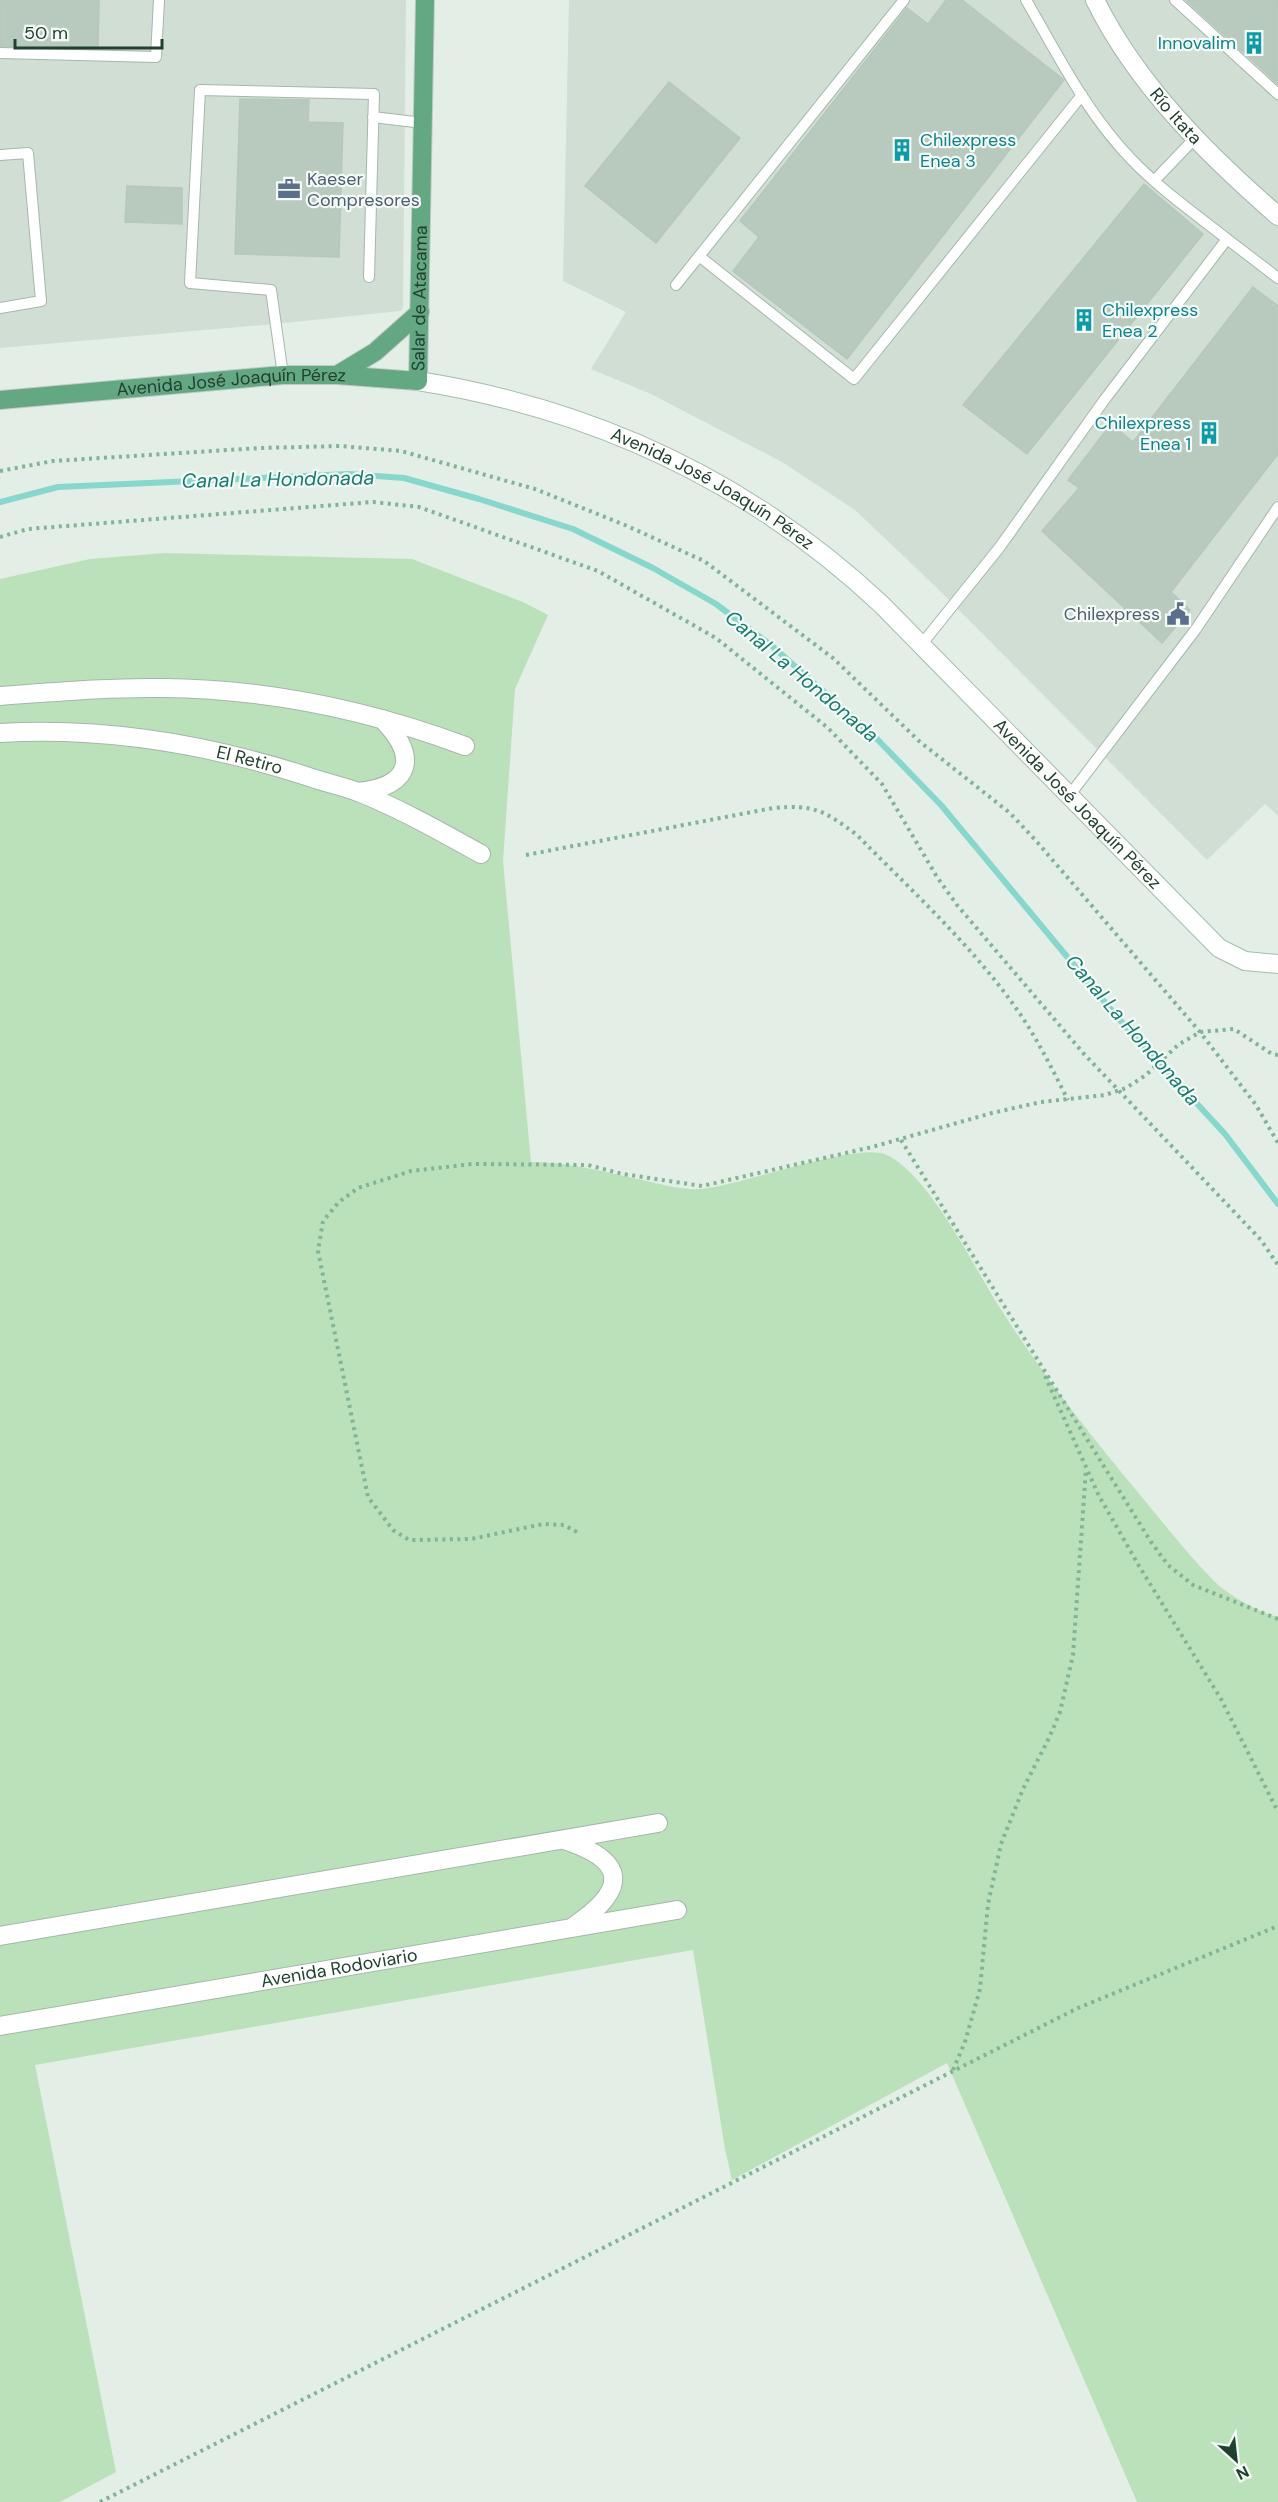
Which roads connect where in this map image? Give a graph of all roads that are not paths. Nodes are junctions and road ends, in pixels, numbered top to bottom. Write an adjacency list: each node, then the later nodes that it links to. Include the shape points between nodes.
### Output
1 (159, 0): 7 (lane, via 156,57)
2 (425, 0): 11 (main road, Salar de Atacama)
3 (904, 0): 17 (lane)
4 (1026, 0): 9 (lane)
5 (1095, 0): 12 (street, Río Itata, via 1146,81)
6 (1175, 0): 8 (lane)
7 (0, 53)
8 (1278, 94)
9 (1082, 95): 14 (lane, via 1113,139); 17 (lane, via 854,379)
10 (373, 117): 11 (lane); 18 (lane); 23 (lane, via 374,94 200,90 190,283 271,290)
11 (423, 123): 22 (main road, Salar de Atacama)
12 (1196, 137): 14 (lane); 15 (street, Río Itata)
13 (0, 155): 21 (lane, via 28,153 41,301)
14 (1154, 181): 16 (lane)
15 (1278, 216)
16 (1227, 239): 19 (lane); 28 (lane, via 1105,399 999,548)
17 (699, 256): 20 (lane)
18 (369, 277)
19 (1278, 278)
20 (676, 285)
21 (0, 308)
22 (420, 312): 24 (main road, via 375,352); 25 (main road, Salar de Atacama)
23 (283, 375): 24 (main road, Avenida José Joaquín Pérez); 26 (main road, Avenida José Joaquín Pérez)
24 (337, 375): 25 (main road, Avenida José Joaquín Pérez)
25 (418, 381): 28 (street, Avenida José Joaquín Pérez, via 533,405 607,430 679,462 751,503 812,545 861,585)
26 (0, 400)
27 (1278, 507): 34 (lane, via 1196,629)
28 (921, 645): 34 (street, Avenida José Joaquín Pérez)
29 (0, 696): 30 (street, via 120,688 209,690 297,699)
30 (380, 718): 32 (street); 33 (street, via 402,743 404,768 385,785)
31 (0, 734): 33 (street, El Retiro, via 105,734 182,743 265,762)
32 (465, 746)
33 (358, 792): 35 (street, El Retiro)
34 (1069, 796): 36 (street, Avenida José Joaquín Pérez, via 1219,948 1236,958)
35 (481, 854)
36 (1271, 964)
37 (658, 1823): 38 (street)
38 (563, 1840): 40 (street, via 600,1856 615,1878 601,1904); 41 (street)
39 (677, 1910): 40 (street, Avenida Rodoviario)
40 (573, 1927): 42 (street, Avenida Rodoviario)
41 (0, 1936)
42 (0, 2026)

